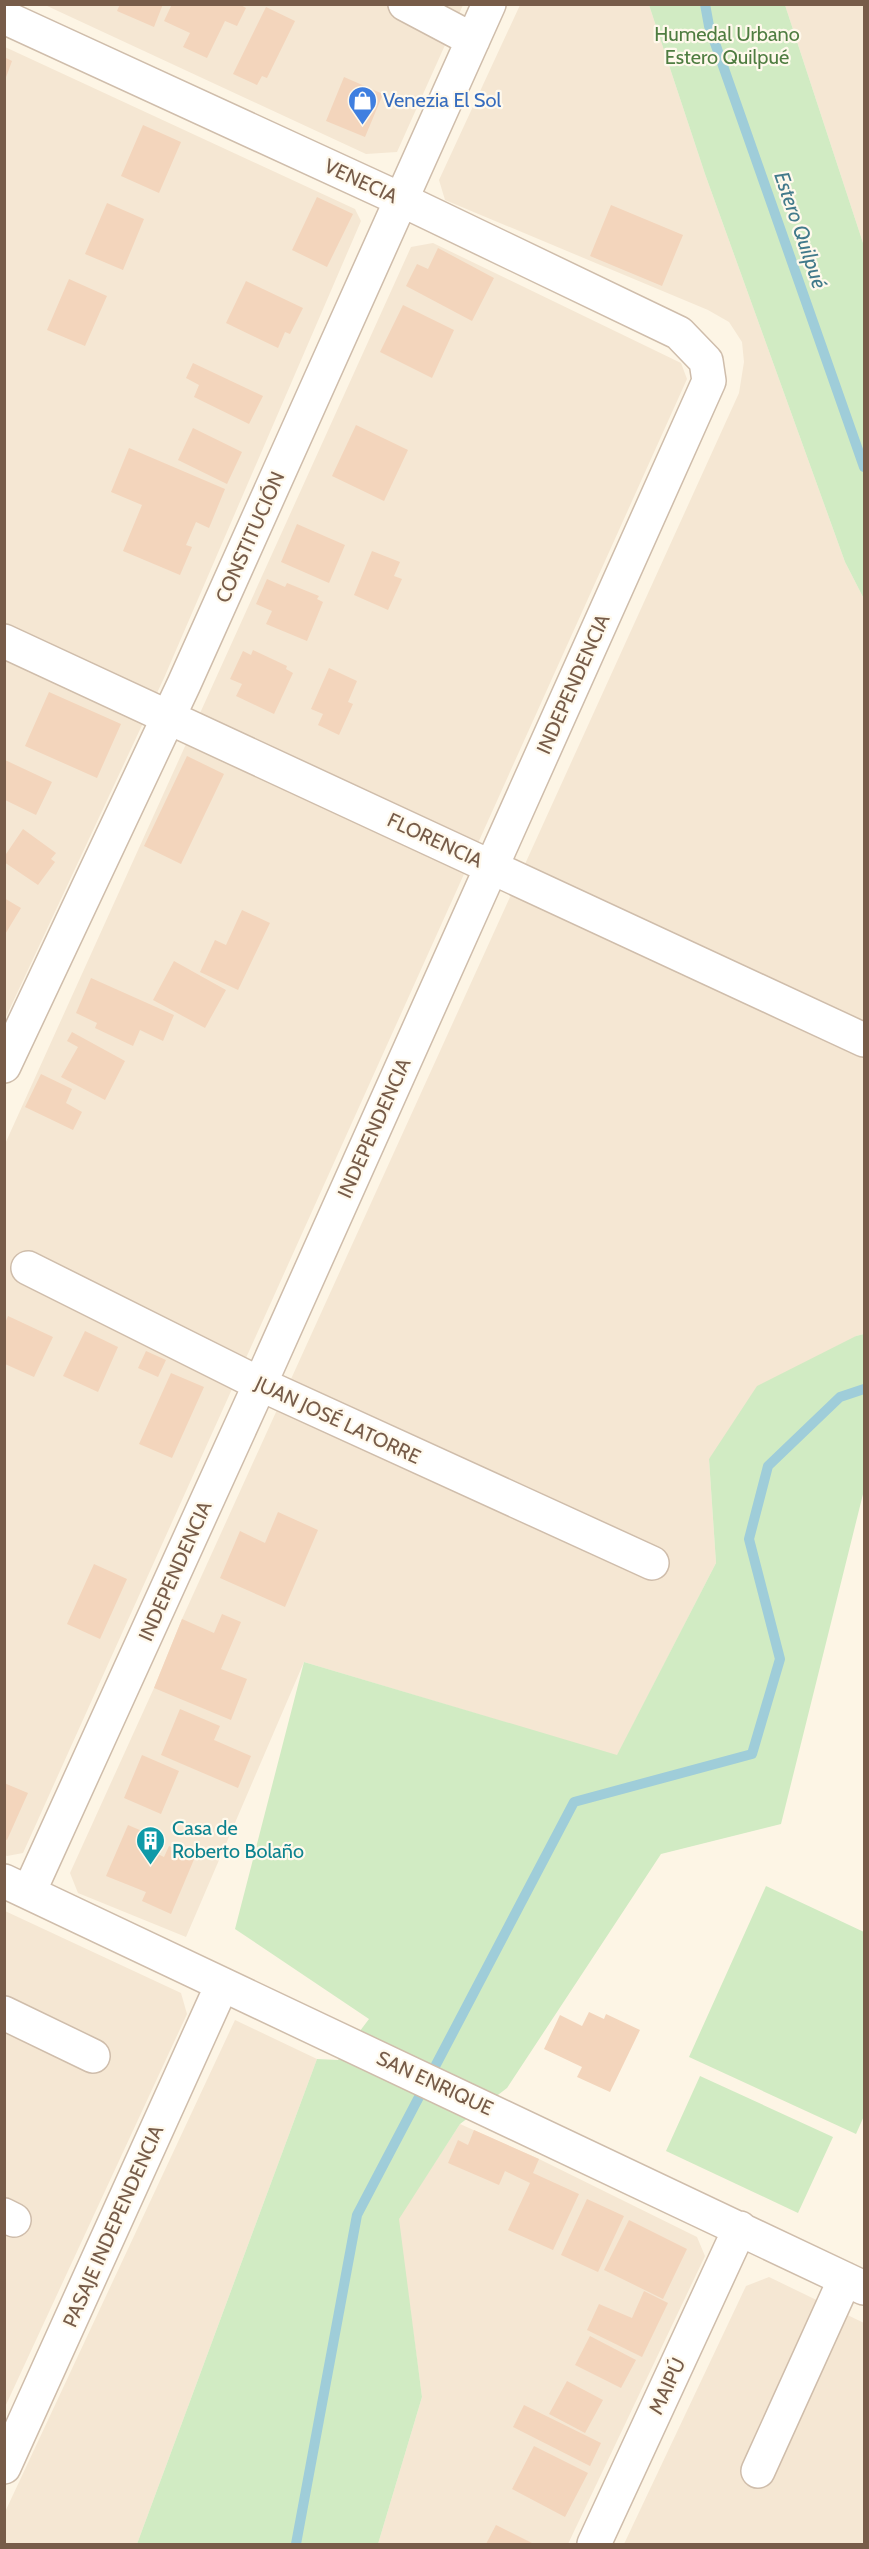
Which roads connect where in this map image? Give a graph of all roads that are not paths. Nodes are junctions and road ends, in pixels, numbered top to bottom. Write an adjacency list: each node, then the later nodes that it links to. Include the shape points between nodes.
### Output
1 (405, 4): 4 (street)
2 (489, 4): 4 (street, CONSTITUCIÓN)
3 (4, 17): 5 (street, VENECIA)
4 (473, 40): 5 (street, CONSTITUCIÓN)
5 (402, 200): 6 (street, VENECIA, via 679,333); 8 (street, CONSTITUCIÓN)
6 (706, 361): 9 (street, INDEPENDENCIA, via 709,381)
7 (4, 641): 8 (street, FLORENCIA)
8 (168, 718): 9 (street, FLORENCIA); 11 (street, CONSTITUCIÓN)
9 (492, 867): 10 (street, FLORENCIA); 13 (street, INDEPENDENCIA)
10 (864, 1040)
11 (4, 1066)
12 (28, 1268): 13 (street, JUAN JOSÉ LATORRE)
13 (260, 1384): 14 (street, JUAN JOSÉ LATORRE); 15 (street, INDEPENDENCIA)
14 (652, 1563)
15 (17, 1886): 16 (street, SAN ENRIQUE)
16 (222, 1985): 19 (street, SAN ENRIQUE); 21 (street, PASAJE INDEPENDENCIA)
17 (4, 2013): 18 (street)
18 (93, 2056)
19 (740, 2228): 20 (street, SAN ENRIQUE); 23 (street, MAIPÚ)
20 (855, 2284): 22 (street)
21 (4, 2467)
22 (758, 2471)
23 (594, 2544)

